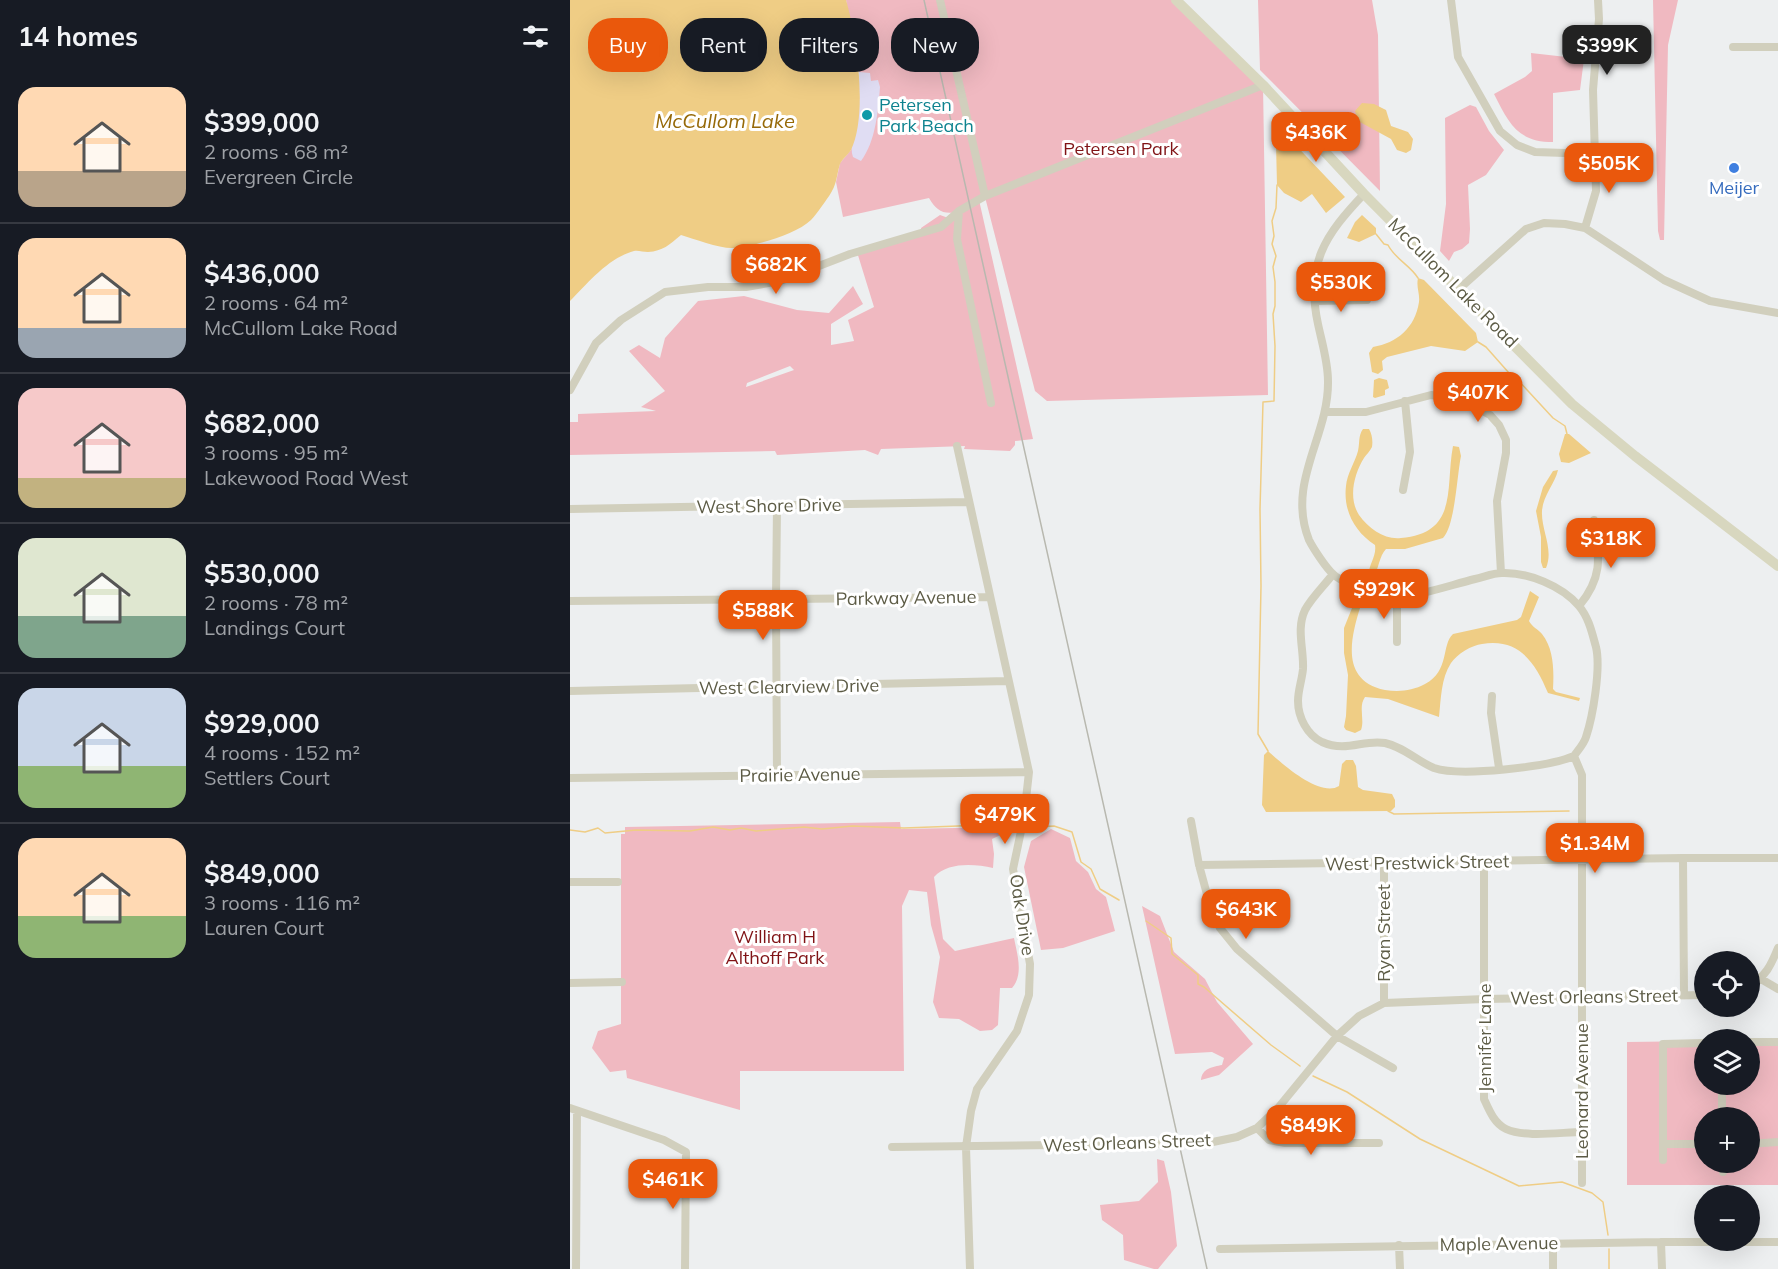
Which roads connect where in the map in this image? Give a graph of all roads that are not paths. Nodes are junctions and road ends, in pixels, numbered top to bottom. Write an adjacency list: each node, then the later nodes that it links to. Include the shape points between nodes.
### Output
1 (940, 0): 10 (street)
2 (1176, 0): 7 (street, McCullom Lake Road)
3 (1451, 0): 8 (street, via 1458,57 1500,131 1517,145 1535,152)
4 (1598, 0): 8 (street, via 1593,90)
5 (1733, 47): 6 (street)
6 (1778, 47)
7 (1263, 85): 9 (street, McCullom Lake Road); 10 (street)
8 (1595, 154): 12 (street, via 1596,191)
9 (1364, 194): 13 (street, McCullom Lake Road); 15 (street, via 1329,235 1315,276)
10 (985, 196): 11 (street)
11 (959, 212): 17 (street, via 941,227 850,254 780,281 664,292 621,320 596,343); 19 (street, via 957,239)
12 (1585, 228): 13 (street, via 1544,223 1527,229); 16 (street, via 1664,280 1710,301)
13 (1459, 289): 27 (street, McCullom Lake Road, via 1572,404)
14 (1367, 300): 15 (street)
15 (1315, 301): 20 (street, via 1328,369)
16 (1778, 313)
17 (570, 390)
18 (1405, 401): 20 (street, via 1366,412); 22 (street, via 1410,452); 28 (street, via 1431,394 1461,399 1490,415 1499,425 1506,440 1497,501)
19 (992, 403)
20 (1326, 412): 29 (street, via 1303,484 1302,513 1310,541)
21 (957, 446): 23 (street, Oak Drive)
22 (1403, 490)
23 (968, 502): 24 (street, West Shore Drive); 30 (street, Oak Drive)
24 (777, 506): 25 (street, West Shore Drive); 32 (street)
25 (570, 509)
26 (1594, 520): 34 (street, via 1597,577)
27 (1778, 566)
28 (1501, 573): 31 (street); 34 (street, via 1546,581)
29 (1333, 574): 31 (street, via 1361,589); 41 (street, via 1304,612 1300,634 1303,670 1299,712 1310,732 1338,747 1385,743 1435,768 1452,772)
30 (990, 597): 32 (street, Parkway Avenue); 36 (street, Oak Drive)
31 (1397, 598): 35 (street)
32 (776, 600): 33 (street, Parkway Avenue); 37 (street)
33 (570, 601)
34 (1579, 606): 40 (street, via 1590,625 1598,673 1586,739)
35 (1397, 642)
36 (1008, 681): 37 (street, West Clearview Drive); 42 (street, Oak Drive)
37 (776, 688): 38 (street, West Clearview Drive); 43 (street)
38 (570, 691)
39 (1492, 696): 41 (street)
40 (1574, 756): 41 (street, via 1549,765); 48 (street, Leonard Avenue, via 1582,775)
41 (1499, 768)
42 (1029, 772): 43 (street, Prairie Avenue); 78 (street, Oak Drive, via 1013,869 1030,964 1029,994 1017,1031 977,1089)
43 (777, 776): 44 (street, Prairie Avenue)
44 (570, 778)
45 (1191, 821): 51 (street)
46 (1683, 858): 47 (street, West Prestwick Street); 48 (street, West Prestwick Street); 59 (street)
47 (1778, 858)
48 (1582, 860): 49 (street, West Prestwick Street); 61 (street, Leonard Avenue)
49 (1484, 861): 50 (street, West Prestwick Street); 62 (street, Jennifer Lane)
50 (1384, 864): 51 (street, West Prestwick Street); 63 (street, Ryan Street)
51 (1199, 866): 64 (street, via 1211,909 1237,950)
52 (570, 882): 53 (street)
53 (618, 882)
54 (1778, 948): 55 (street)
55 (1761, 979): 58 (street)
56 (622, 982): 57 (street)
57 (570, 983)
58 (1778, 989)
59 (1684, 995): 60 (street, West Orleans Street); 61 (street, West Orleans Street)
60 (1694, 995)
61 (1583, 998): 62 (street, West Orleans Street); 71 (street, Leonard Avenue)
62 (1485, 999): 63 (street, West Orleans Street); 71 (street, Jennifer Lane, via 1484,1099 1492,1117 1506,1129 1525,1133)
63 (1384, 1004): 64 (street, West Orleans Street, via 1359,1016)
64 (1337, 1036): 68 (street); 70 (street, West Orleans Street)
65 (1760, 1042): 66 (street)
66 (1778, 1042)
67 (1694, 1043): 75 (street, via 1662,1044)
68 (1393, 1068)
69 (573, 1110): 86 (street); 87 (street, via 664,1140 686,1152)
70 (1257, 1128): 73 (street, via 1269,1140 1285,1143); 78 (street, West Orleans Street, via 1208,1143)
71 (1583, 1132): 80 (street, Leonard Avenue)
72 (1778, 1142): 74 (street)
73 (1379, 1143)
74 (1760, 1143)
75 (1663, 1144): 76 (street); 79 (street)
76 (1694, 1144)
77 (892, 1147): 78 (street, West Orleans Street)
78 (966, 1147): 88 (street, Oak Drive)
79 (1663, 1160)
80 (1582, 1183)
81 (1661, 1242): 82 (street, Maple Avenue); 83 (street, Maple Avenue); 91 (street)
82 (1778, 1242)
83 (1553, 1244): 84 (street, Maple Avenue); 90 (street)
84 (1399, 1245): 85 (street, Maple Avenue); 89 (street)
85 (1220, 1249)
86 (576, 1269)
87 (685, 1269)
88 (970, 1269)
89 (1400, 1269)
90 (1553, 1269)
91 (1662, 1269)

